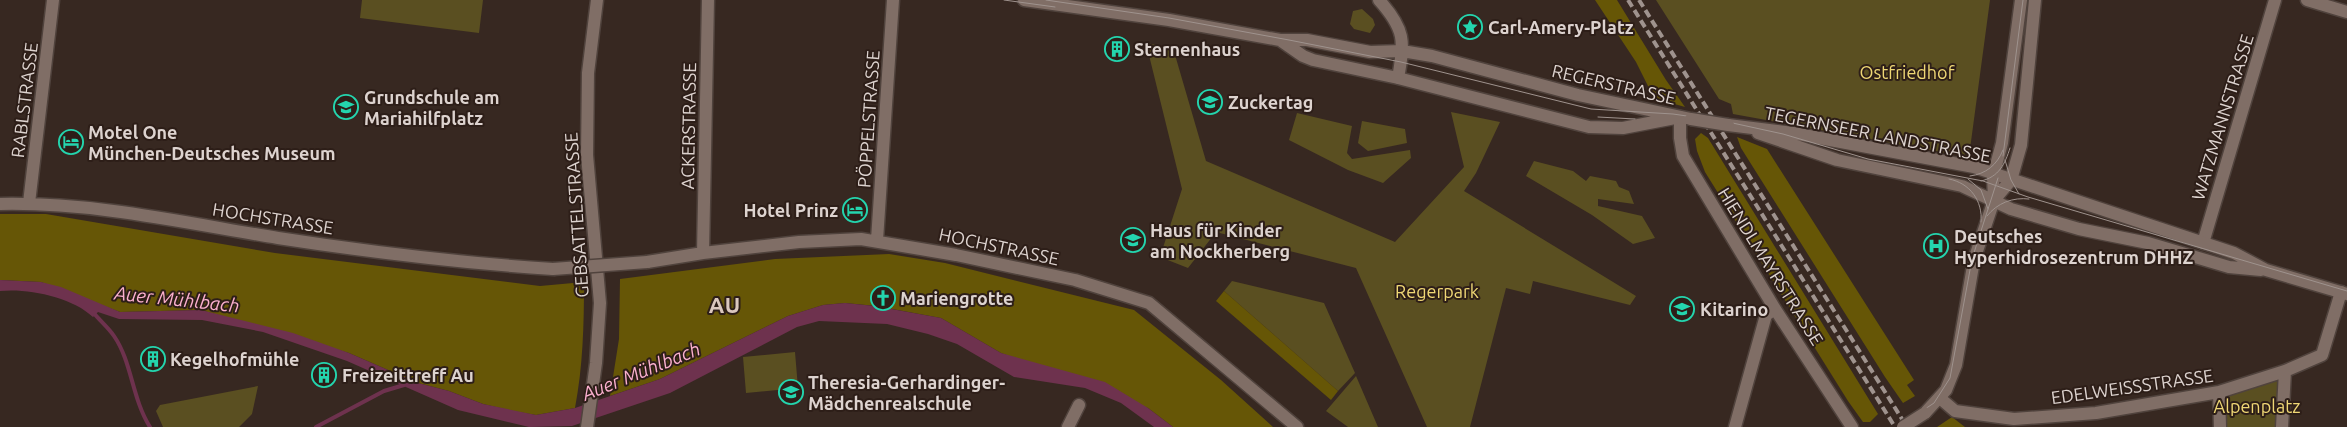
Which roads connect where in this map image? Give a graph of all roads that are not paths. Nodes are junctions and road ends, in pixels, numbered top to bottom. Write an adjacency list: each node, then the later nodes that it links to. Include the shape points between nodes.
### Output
1 (53, 0): 21 (street, RABLSTRASSE)
2 (597, 0): 34 (street, GEBSATTELSTRASSE, via 587,106 587,155 600,303)
3 (708, 0): 25 (street, ACKERSTRASSE)
4 (893, 0): 23 (street, PÖPPELSTRASSE)
5 (1024, 0): 11 (street, REGERSTRASSE)
6 (1379, 0): 14 (street, via 1400,26)
7 (2021, 0): 18 (street, via 2002,143)
8 (2035, 0): 19 (street, via 2021,145)
9 (2275, 0): 24 (street, WATZMANNSTRASSE)
10 (2307, 0): 12 (street)
11 (1101, 5): 13 (street, REGERSTRASSE)
12 (2347, 12)
13 (1280, 40): 14 (street, REGERSTRASSE, via 1306,40 1370,52); 15 (street, REGERSTRASSE, via 1313,60)
14 (1402, 51): 15 (street); 16 (street, REGERSTRASSE)
15 (1398, 78): 16 (street, REGERSTRASSE, via 1589,127 1623,128)
16 (1685, 118): 17 (street, TEGERNSEER LANDSTRASSE, bridge); 28 (street, HIENDLMAYRSTRASSE, via 1680,138 1683,156)
17 (1732, 125): 18 (street, TEGERNSEER LANDSTRASSE, via 1959,164); 20 (street, TEGERNSEER LANDSTRASSE, via 1838,160 1957,185)
18 (1994, 174): 19 (street, TEGERNSEER LANDSTRASSE); 20 (street)
19 (2011, 180): 20 (street); 24 (street, TEGERNSEER LANDSTRASSE)
20 (1994, 200): 26 (street, TEGERNSEER LANDSTRASSE, via 2011,209 2079,229 2148,243 2229,266); 31 (street, via 1974,260 1954,372)
21 (29, 203): 22 (street, HOCHSTRASSE); 25 (street, HOCHSTRASSE, bridge, via 136,214 306,242 490,265 547,269 647,262)
22 (0, 204)
23 (877, 240): 25 (street, HOCHSTRASSE, via 799,242); 36 (street, HOCHSTRASSE, via 1075,280 1149,303)
24 (2203, 244): 26 (street, TEGERNSEER LANDSTRASSE, via 2234,253)
25 (703, 253)
26 (2266, 270): 27 (street, TEGERNSEER LANDSTRASSE)
27 (2344, 293): 29 (street, EDELWEISSSTRASSE, via 2322,355)
28 (1775, 308): 37 (street, via 1766,315); 38 (street, HIENDLMAYRSTRASSE)
29 (2285, 371): 30 (street, EDELWEISSSTRASSE); 41 (street)
30 (2219, 392): 33 (street, EDELWEISSSTRASSE); 40 (street)
31 (1941, 399): 33 (street, EDELWEISSSTRASSE, via 1955,411); 39 (street, bridge)
32 (1079, 405): 35 (street)
33 (2013, 423)
34 (587, 427)
35 (1068, 427)
36 (1297, 427)
37 (1735, 427)
38 (1852, 427)
39 (1903, 427)
40 (2220, 427)
41 (2282, 427)

